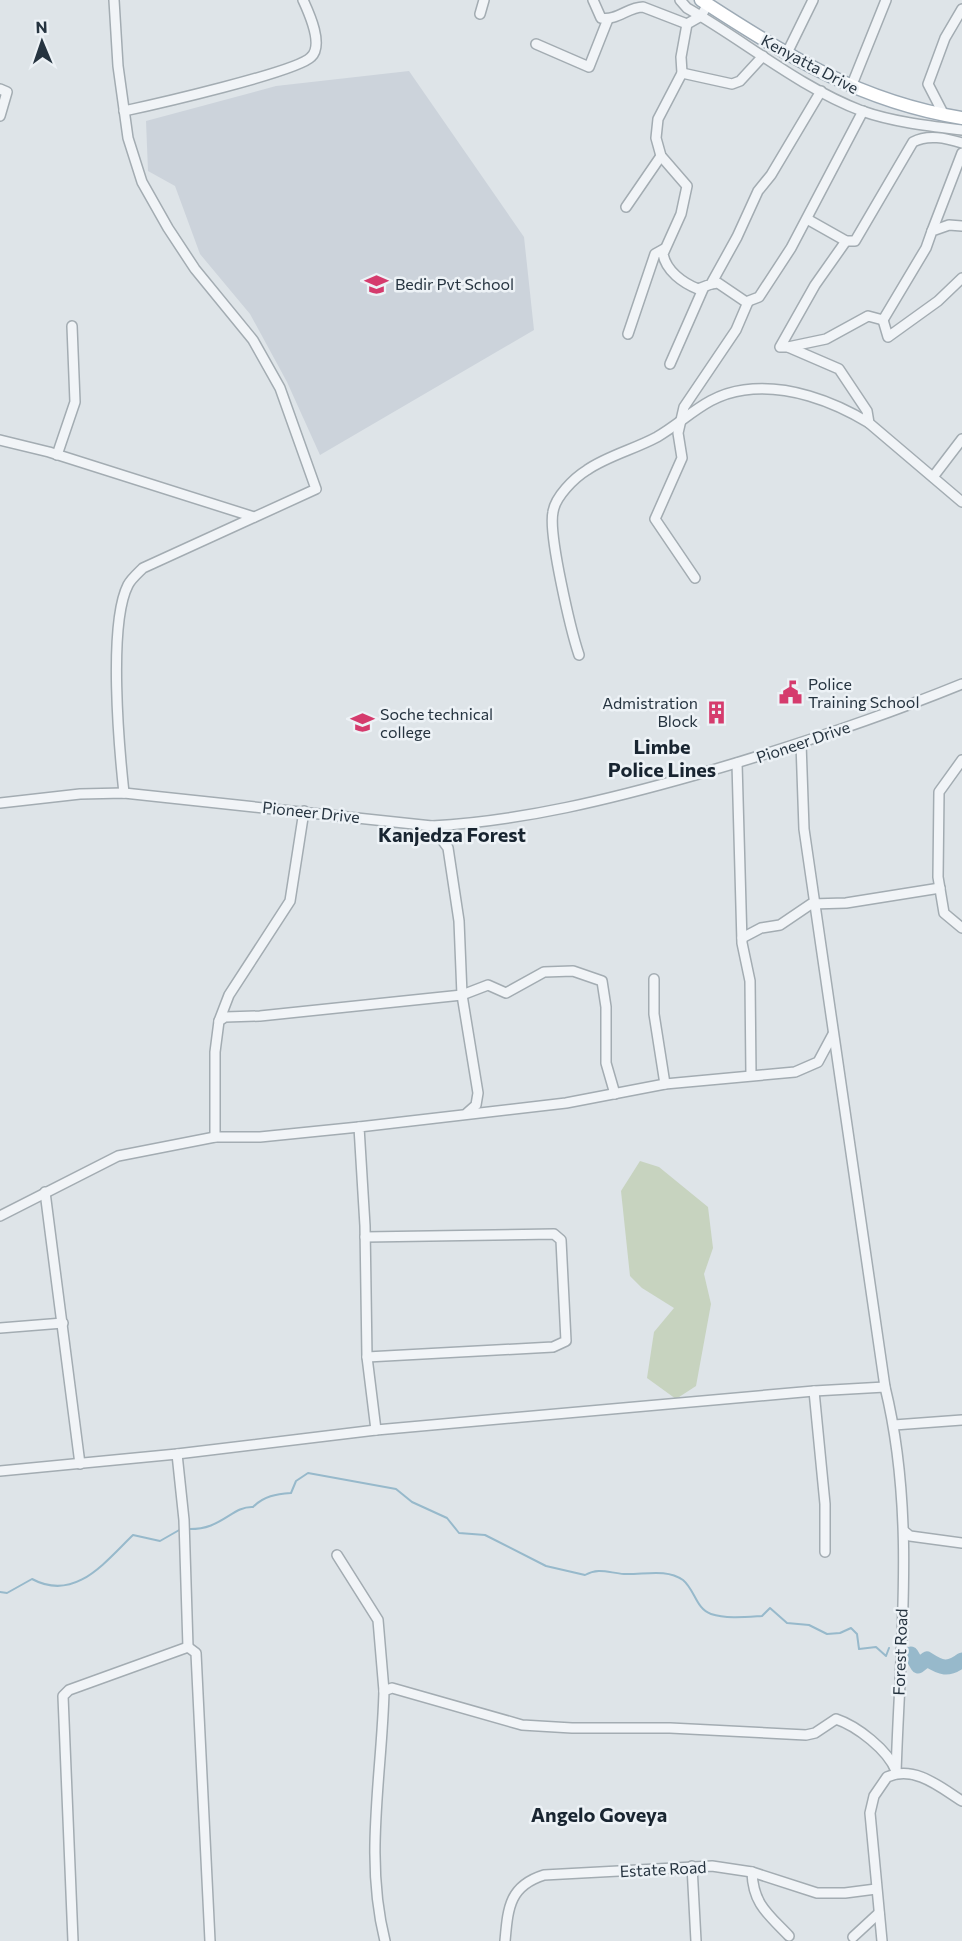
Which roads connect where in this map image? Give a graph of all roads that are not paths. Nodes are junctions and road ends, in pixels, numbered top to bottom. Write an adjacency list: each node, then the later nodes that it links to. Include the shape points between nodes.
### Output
1 (114, 0): 21 (street)
2 (303, 0): 21 (street, via 316,41 312,57 241,81)
3 (484, 0): 10 (street)
4 (593, 0): 12 (street, via 598,14)
5 (680, 0): 11 (street)
6 (813, 0): 15 (street)
7 (886, 0): 18 (street)
8 (705, 2): 11 (street); 15 (main road, Kenyatta Drive)
9 (962, 9): 23 (street, via 945,38 928,84)
10 (480, 14)
11 (701, 16): 13 (street); 16 (street)
12 (608, 19): 13 (street, via 643,7); 14 (street, via 589,66)
13 (687, 24): 17 (street)
14 (536, 44)
15 (786, 53): 18 (main road, Kenyatta Drive)
16 (763, 56): 17 (street, via 740,81 732,84); 20 (street)
17 (682, 73): 29 (street, via 658,119 656,138)
18 (850, 87): 23 (main road, Kenyatta Drive)
19 (0, 89): 24 (street, via 7,92)
20 (821, 91): 22 (street); 37 (street, via 758,191 737,237)
21 (124, 111): 51 (street, via 142,182 195,269 253,340 288,405 316,489)
22 (863, 111): 26 (street); 31 (street)
23 (944, 115): 25 (main road, Kenyatta Drive)
24 (0, 116)
25 (962, 118)
26 (962, 130)
27 (962, 143): 34 (street, via 935,137 913,142 856,240)
28 (962, 153): 33 (street)
29 (661, 156): 30 (street); 35 (street, via 687,186 681,214)
30 (626, 207)
31 (807, 219): 34 (street); 38 (street, via 759,297)
32 (962, 226): 33 (street, via 949,225)
33 (932, 231): 39 (street, via 921,258)
34 (846, 241): 42 (street, via 815,285 780,347)
35 (664, 249): 37 (street, via 664,260 674,273 692,286); 41 (street, via 655,254)
36 (962, 278): 39 (street, via 938,301 888,337)
37 (707, 286): 38 (street, via 718,284); 43 (street)
38 (748, 302): 44 (street, via 736,330 684,406)
39 (883, 320): 42 (street, via 868,316 826,339)
40 (72, 326): 48 (street, via 75,402)
41 (628, 334)
42 (788, 347): 45 (street, via 839,369 867,411)
43 (670, 364)
44 (681, 419): 45 (street, via 706,401 743,390 782,388 848,410); 52 (street, via 678,434 682,458 656,519); 53 (street, via 658,436 587,469 566,488 552,511 554,541)
45 (869, 423): 49 (street)
46 (962, 439): 49 (street)
47 (0, 440): 48 (street)
48 (57, 455): 51 (street)
49 (933, 477): 50 (street)
50 (962, 501)
51 (254, 518): 58 (street, via 143,568 128,584 119,620 117,673 118,746)
52 (695, 578)
53 (579, 655)
54 (962, 684): 55 (street, Pioneer Drive)
55 (801, 743): 57 (street, Pioneer Drive); 63 (street, Forest Road, via 804,829)
56 (962, 760): 62 (street, via 939,792)
57 (737, 763): 61 (street, Pioneer Drive, via 628,795 525,817); 65 (street)
58 (124, 793): 59 (street, Pioneer Drive); 60 (street, Pioneer Drive)
59 (0, 803)
60 (304, 811): 61 (street, Pioneer Drive); 68 (street, via 290,901 229,995)
61 (432, 826): 67 (street, via 448,848 459,921)
62 (940, 888): 63 (street); 64 (street, via 944,913)
63 (815, 906): 65 (street, via 811,904 780,925 761,928); 69 (street, Forest Road)
64 (962, 928)
65 (742, 938): 70 (street, via 750,981)
66 (654, 979): 71 (street, via 654,1014)
67 (462, 995): 68 (street, via 225,1017); 72 (street, via 488,985 508,992 534,976 551,972 573,971 602,981 606,1063); 73 (street, via 478,1092 476,1105)
68 (219, 1021): 75 (street)
69 (833, 1034): 70 (street, via 818,1062 806,1069); 82 (street, Forest Road)
70 (751, 1075): 71 (street)
71 (664, 1084): 72 (street)
72 (615, 1094): 73 (street)
73 (467, 1113): 74 (street)
74 (359, 1127): 75 (street, via 260,1137); 78 (street)
75 (214, 1137): 76 (street, via 118,1156)
76 (45, 1192): 77 (street); 79 (street)
77 (0, 1216)
78 (365, 1237): 81 (street); 81 (street, via 554,1234 561,1239 566,1341 553,1347)
79 (63, 1323): 80 (street); 88 (street)
80 (0, 1328)
81 (367, 1357): 86 (street)
82 (885, 1388): 83 (street); 85 (street, Forest Road)
83 (814, 1391): 86 (street); 92 (street, via 825,1504)
84 (962, 1420): 85 (street)
85 (894, 1425): 90 (street, Forest Road)
86 (376, 1430): 87 (street)
87 (177, 1455): 88 (street); 94 (street, via 184,1520)
88 (80, 1464): 89 (street)
89 (0, 1471)
90 (904, 1531): 91 (street, via 910,1536); 96 (street, Forest Road)
91 (962, 1543)
92 (825, 1552)
93 (337, 1555): 95 (street, via 378,1620)
94 (188, 1647): 104 (street, via 69,1690 63,1696); 105 (street, via 196,1653)
95 (384, 1691): 96 (street, via 403,1689 522,1725 806,1735 836,1719 885,1754); 106 (street, via 374,1845)
96 (896, 1773): 97 (street, via 929,1780); 100 (street, via 887,1777 873,1796 870,1813)
97 (962, 1801)
98 (692, 1866): 99 (street, Estate Road); 107 (street, Estate Road, via 544,1875 520,1886 511,1901); 108 (street)
99 (752, 1872): 100 (street, Estate Road, via 817,1893); 102 (street, via 758,1902)
100 (876, 1888): 101 (street)
101 (879, 1913): 103 (street); 109 (street)
102 (789, 1936)
103 (853, 1937)
104 (74, 1941)
105 (210, 1941)
106 (385, 1941)
107 (505, 1941)
108 (696, 1941)
109 (882, 1941)

